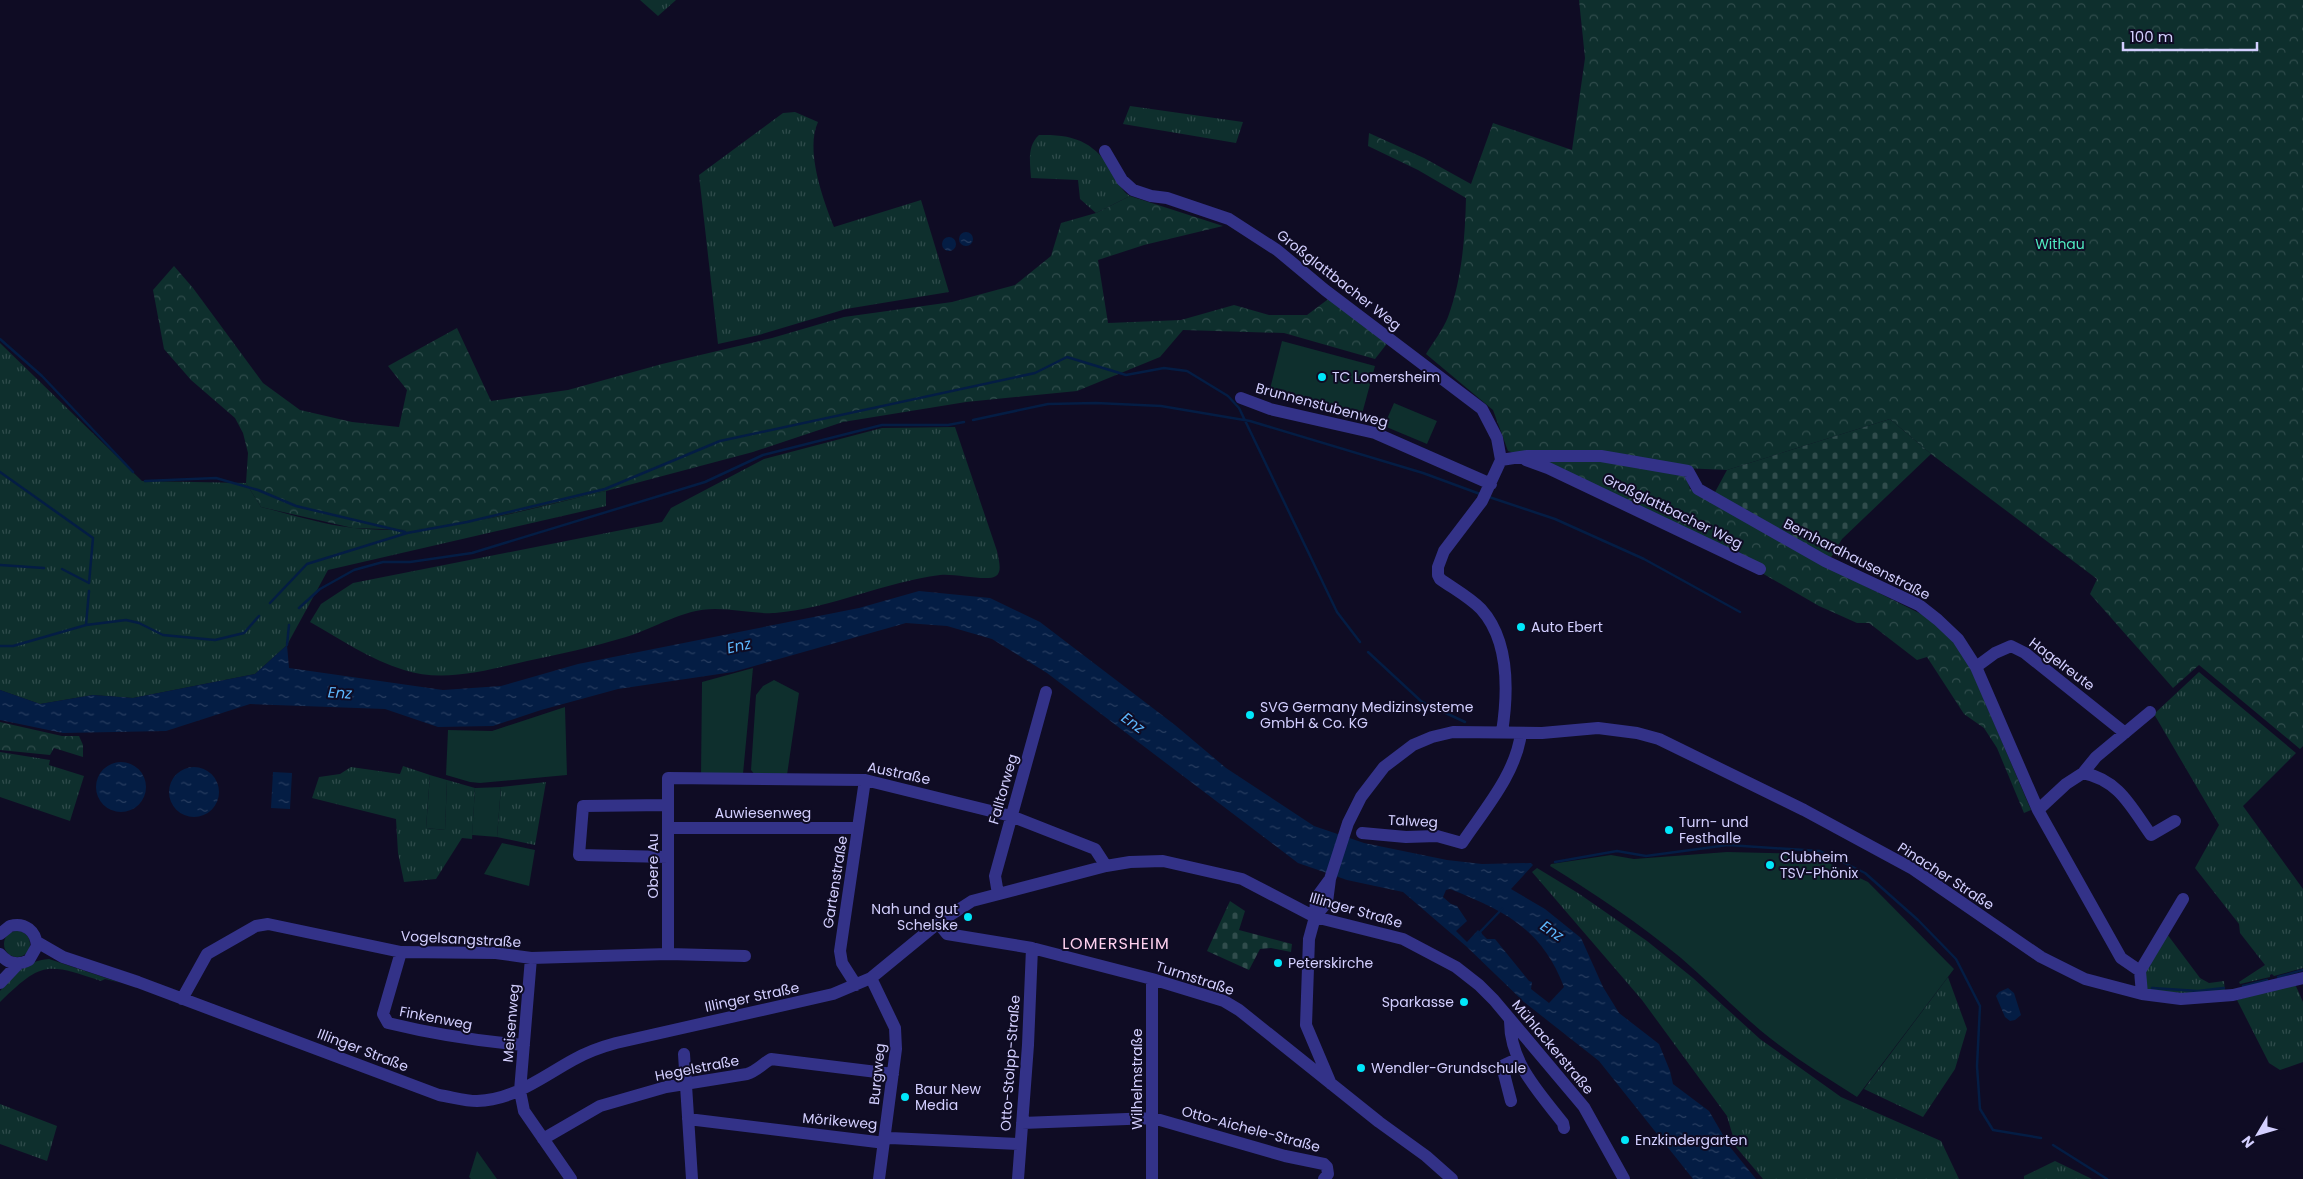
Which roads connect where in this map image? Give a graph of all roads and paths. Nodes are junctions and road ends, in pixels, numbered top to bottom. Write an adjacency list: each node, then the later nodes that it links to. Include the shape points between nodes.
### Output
1 (1105, 151): 4 (street, Großglattbacher Weg, via 1122,180 1133,190 1228,219 1277,250 1482,409 1497,438)
2 (1241, 398): 5 (street, Brunnenstubenweg, via 1270,409 1375,433 1477,477)
3 (1518, 458): 4 (street, Bernhardhausenstraße); 6 (street, Großglattbacher Weg, via 1548,468); 7 (street, Bernhardhausenstraße, via 1601,456 1688,471 1698,489 1775,534 1919,605 1958,640)
4 (1501, 460): 5 (street)
5 (1487, 492): 10 (street, via 1444,551 1438,575 1483,611 1497,638 1506,680)
6 (1760, 569)
7 (1976, 667): 12 (street, Hagelreute, via 2011,646 2025,652); 17 (street, Bernhardhausenstraße)
8 (1046, 692): 18 (street, Falltorweg)
9 (2150, 712): 12 (street)
10 (1502, 732): 11 (street, Pinacher Straße); 27 (street, Pinacher Straße, via 1453,732 1432,737 1413,745 1384,767 1371,782 1348,823 1326,891 1328,902)
11 (1521, 733): 22 (street, Talweg, via 1519,751 1510,769 1462,843 1437,836); 47 (street, Pinacher Straße, via 1614,729 1637,733 1680,748 1913,869 2054,965 2085,979)
12 (2125, 733): 13 (street, via 2096,757)
13 (2083, 773): 17 (street); 19 (street, via 2098,776 2119,791 2150,834)
14 (668, 778): 15 (street, Austraße); 16 (street, Obere Au)
15 (865, 780): 18 (street, Austraße); 21 (street, Gartenstraße)
16 (668, 805): 20 (street, Obere Au); 23 (street, via 583,806 579,855)
17 (2038, 810): 41 (street, Bernhardhausenstraße, via 2121,958)
18 (1011, 816): 24 (street, Austraße, via 1095,849); 25 (street, Falltorweg, via 995,876)
19 (2175, 821)
20 (668, 828): 21 (street, Auwiesenweg); 23 (street, Obere Au)
21 (858, 828): 46 (street, Gartenstraße, via 840,951 842,963)
22 (1362, 833)
23 (668, 857): 33 (street, Obere Au)
24 (1106, 866): 25 (street, Illinger Straße); 27 (street, Illinger Straße, via 1163,862 1242,879)
25 (998, 894): 28 (street, Illinger Straße, via 966,905)
26 (2183, 899): 41 (street)
27 (1315, 916): 35 (street, Illinger Straße, via 1382,932); 55 (street, via 1309,945 1306,1025)
28 (938, 923): 31 (street, Turmstraße, via 947,934); 42 (street, Illinger Straße)
29 (0, 933): 30 (street, Illinger Straße, via 10,926 20,925 33,932)
30 (37, 942): 34 (street); 38 (street, Illinger Straße)
31 (1032, 948): 44 (street, Turmstraße); 60 (street, Otto-Stolpp-Straße)
32 (401, 952): 39 (street, Vogelsangstraße, via 496,953); 48 (street, Vogelsangstraße, via 268,924 256,926 207,954); 50 (street, Finkenweg, via 384,1014 388,1023 454,1038)
33 (668, 954): 37 (street, Vogelsangstraße); 39 (street, Vogelsangstraße)
34 (33, 955): 38 (street, Illinger Straße); 40 (street)
35 (1435, 955): 49 (street, Mühlackerstraße, via 1479,985)
36 (2, 956): 40 (street); 45 (street)
37 (745, 956)
38 (63, 957): 48 (street, Illinger Straße)
39 (531, 958): 50 (street, Meisenweg)
40 (18, 964): 45 (street)
41 (2140, 971): 47 (street)
42 (871, 978): 46 (street, Illinger Straße); 53 (street, Burgweg, via 895,1028)
43 (2303, 978): 47 (street, Pinacher Straße, via 2252,992 2208,998 2181,999)
44 (1152, 979): 55 (street, Turmstraße, via 1224,1001); 58 (street, Wilhelmstraße)
45 (0, 982)
46 (856, 986): 56 (street, Illinger Straße, via 818,998 616,1043 579,1057)
47 (2142, 994)
48 (182, 999): 56 (street, Illinger Straße, via 439,1094 476,1101)
49 (1510, 1019): 52 (street); 72 (street, Mühlackerstraße, via 1584,1107)
50 (524, 1045): 56 (street, Meisenweg)
51 (684, 1054): 54 (street)
52 (1517, 1059): 57 (street, via 1502,1066); 61 (street)
53 (893, 1074): 54 (street, Hegelstraße, via 771,1059 747,1074); 63 (street, Burgweg)
54 (686, 1082): 59 (street); 62 (street, Hegelstraße, via 600,1106)
55 (1331, 1084): 71 (street, Turmstraße)
56 (520, 1091): 62 (street, via 524,1111)
57 (1511, 1101)
58 (1153, 1118): 60 (street); 69 (street, Wilhelmstraße); 70 (street, Otto-Aichele-Straße, via 1324,1164 1328,1174)
59 (688, 1119): 63 (street, Mörikeweg, via 877,1142); 66 (street)
60 (1022, 1123): 64 (street, Otto-Stolpp-Straße)
61 (1564, 1128)
62 (543, 1139): 65 (street)
63 (884, 1140): 64 (street, Mörikeweg); 67 (street, Burgweg)
64 (1020, 1144): 68 (street, Otto-Stolpp-Straße)
65 (572, 1179)
66 (692, 1179)
67 (879, 1179)
68 (1018, 1179)
69 (1152, 1179)
70 (1324, 1179)
71 (1452, 1179)
72 (1624, 1179)

